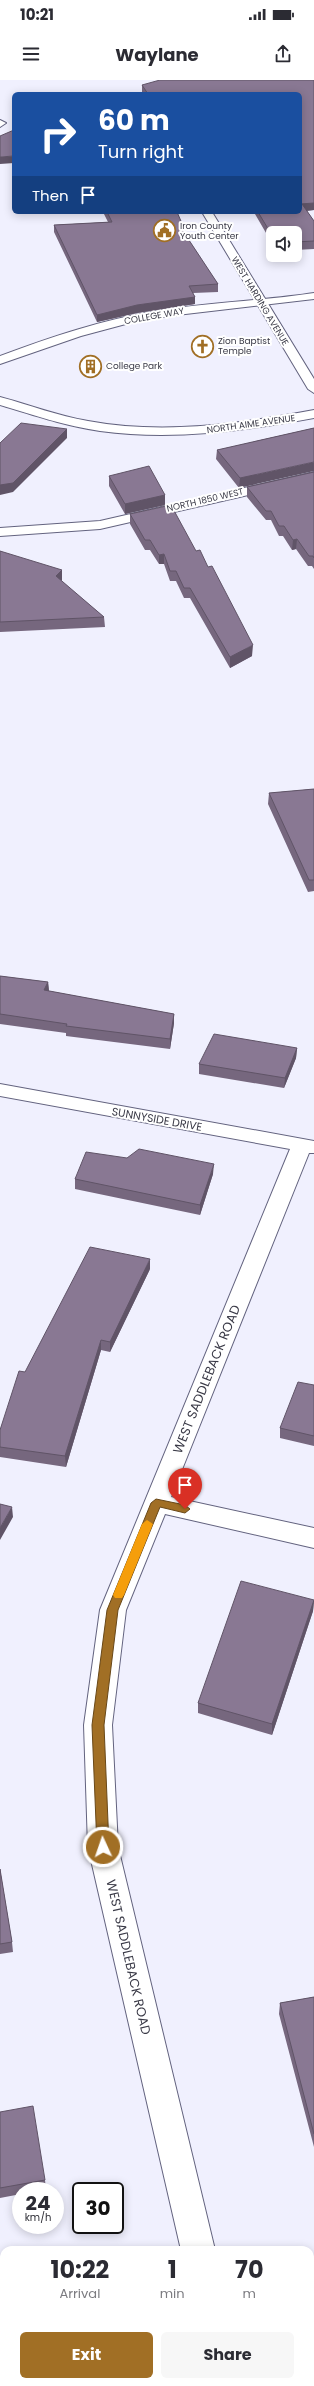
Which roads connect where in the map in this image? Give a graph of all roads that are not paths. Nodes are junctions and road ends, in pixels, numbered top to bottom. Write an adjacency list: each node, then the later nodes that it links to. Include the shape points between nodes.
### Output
1 (208, 214): 3 (street, WEST HARDING AVENUE)
2 (314, 296): 3 (street, COLLEGE WAY)
3 (261, 302): 4 (street, COLLEGE WAY, via 157,314 102,326 49,341); 5 (street, WEST HARDING AVENUE)
4 (0, 360)
5 (314, 389)
6 (0, 401): 7 (street, NORTH AIME AVENUE, via 72,422 122,430 183,432 231,428)
7 (314, 414)
8 (314, 476): 9 (street, NORTH 1850 WEST, via 100,525)
9 (0, 532)
10 (0, 1090): 11 (street, SUNNYSIDE DRIVE)
11 (308, 1146): 12 (street, WEST SADDLEBACK ROAD)
12 (156, 1503): 13 (street); 14 (street, WEST SADDLEBACK ROAD, via 112,1610 98,1725 103,1847)
13 (314, 1538)
14 (197, 2246)

